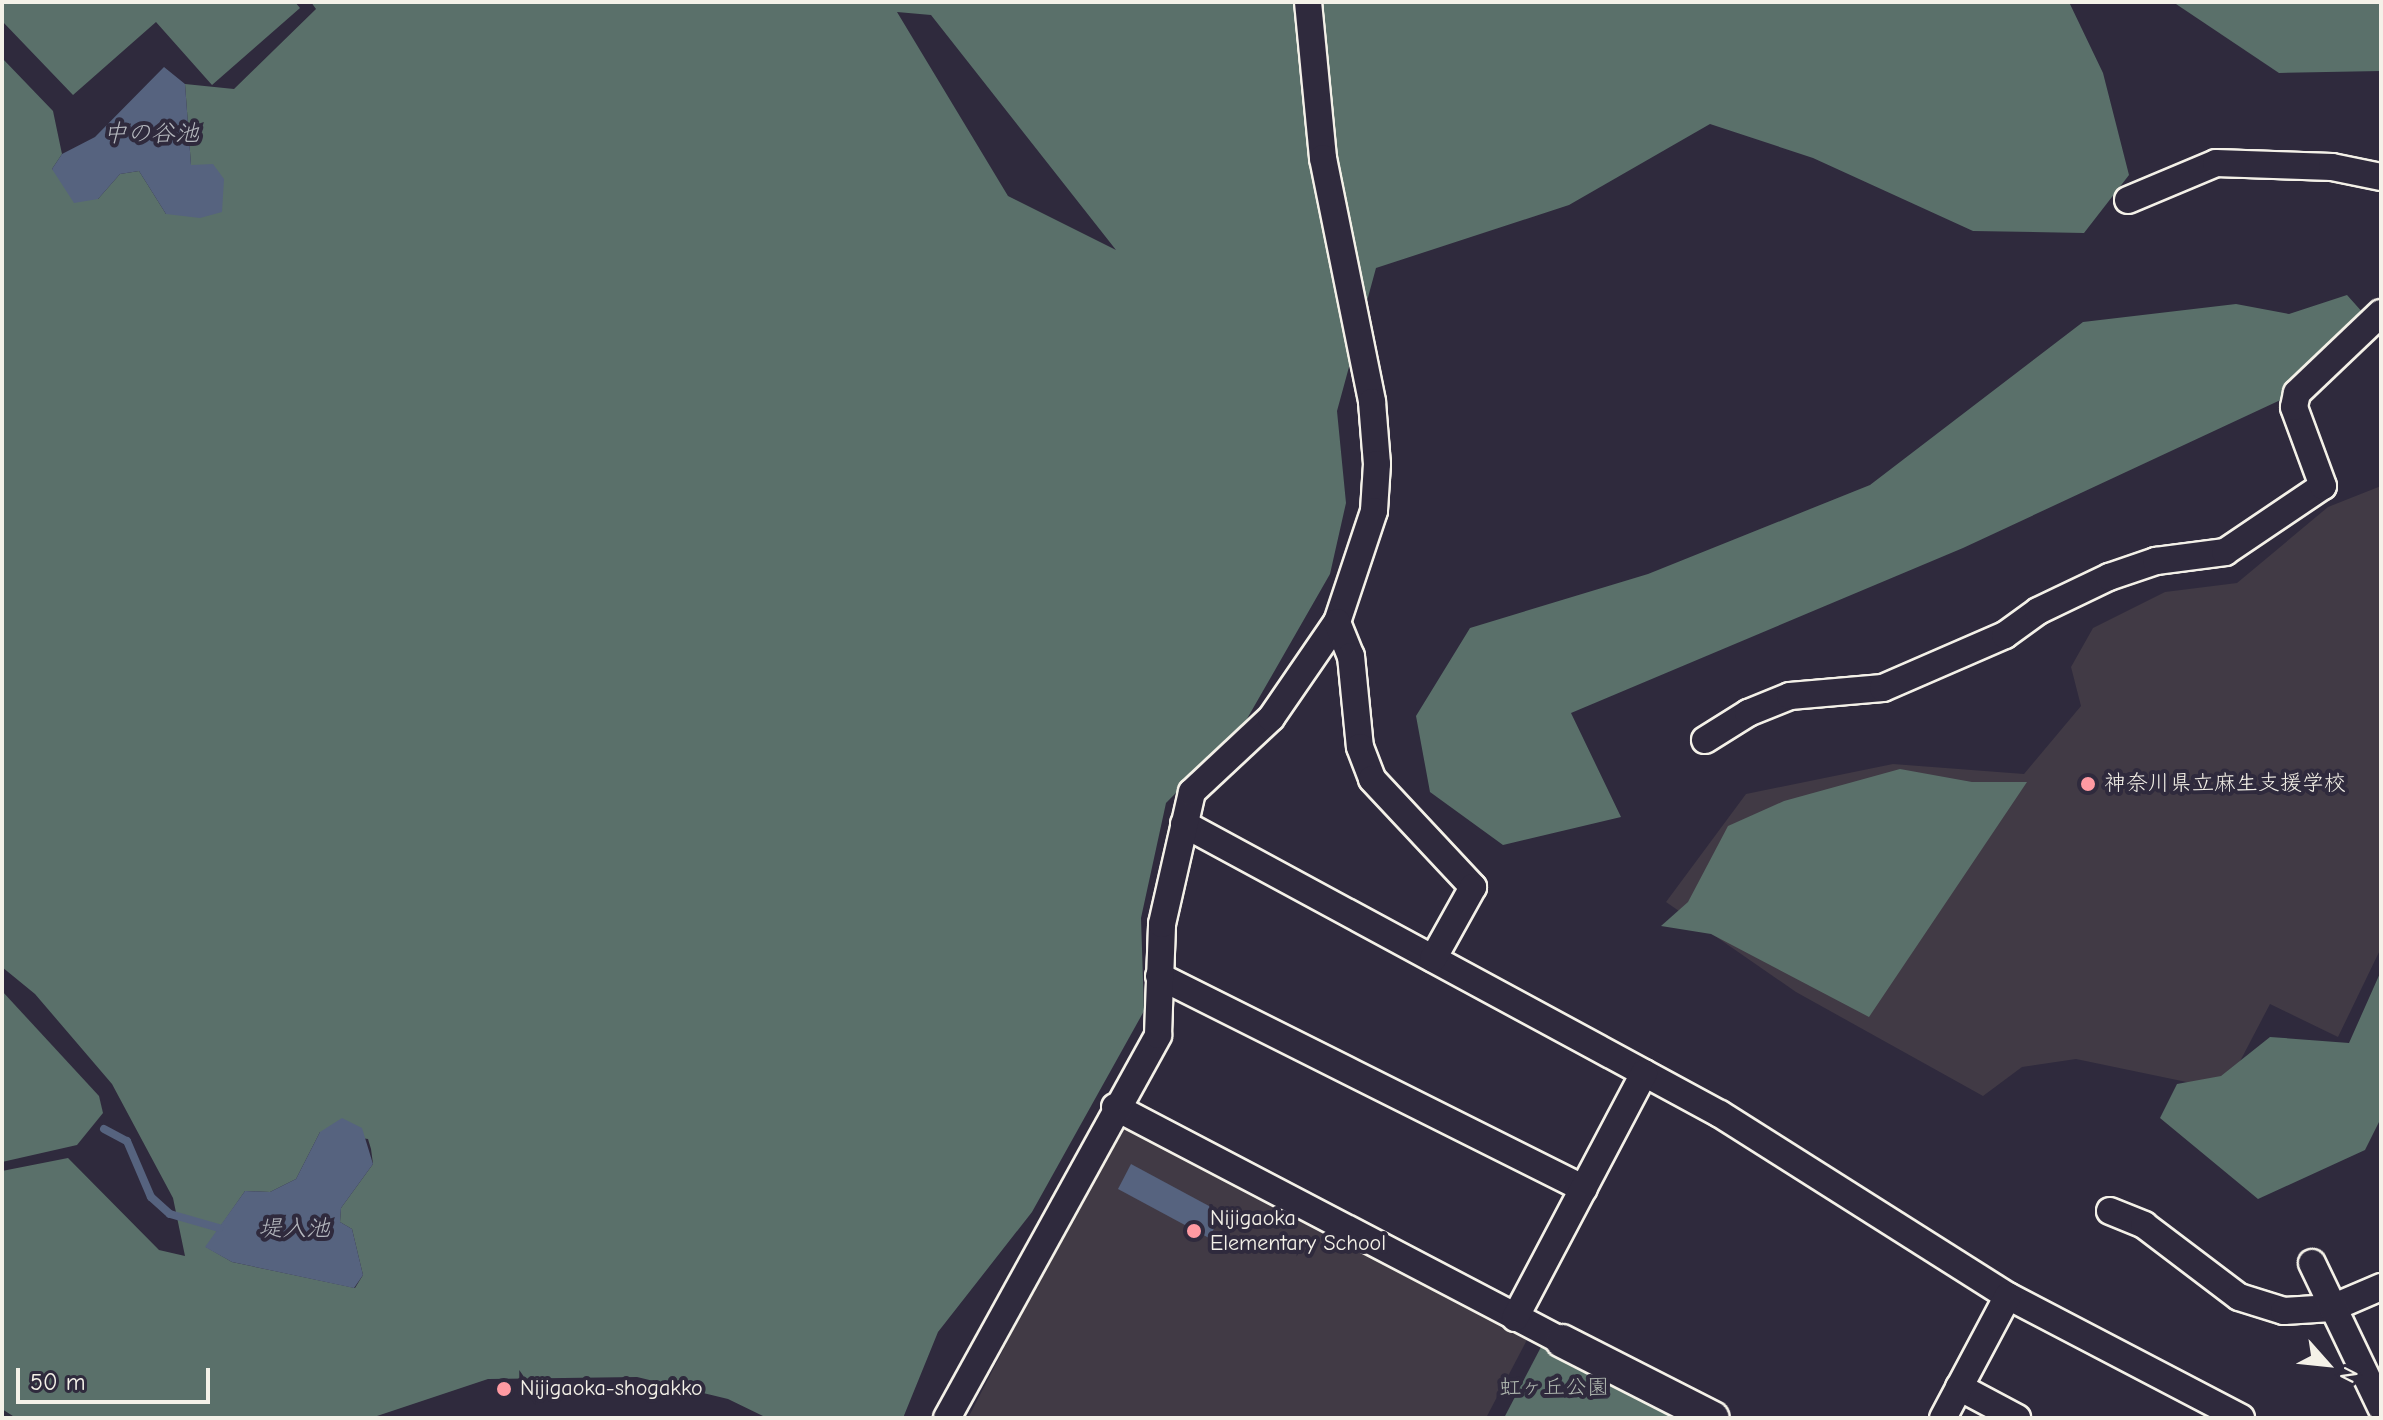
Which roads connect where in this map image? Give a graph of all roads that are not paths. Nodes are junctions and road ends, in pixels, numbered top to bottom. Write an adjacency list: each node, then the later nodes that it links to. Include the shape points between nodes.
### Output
1 (1308, 2): 5 (street, via 1323,158 1372,402 1377,464 1374,511)
2 (2381, 177): 3 (street, via 2302,164 2216,163)
3 (2128, 200)
4 (2381, 313): 6 (street, via 2297,393 2294,407 2323,486 2225,552 2156,561 2109,577 2038,611 2005,635 1883,688 1790,696 1748,713)
5 (1337, 622): 7 (street, via 1271,718 1192,792); 8 (street, via 1351,656 1360,747 1372,779 1473,887)
6 (1705, 740)
7 (1184, 824): 8 (street); 9 (street, via 1162,924)
8 (1433, 959): 10 (street)
9 (1159, 976): 11 (street, via 1158,1035); 12 (street)
10 (1644, 1073): 12 (street); 16 (street, via 1720,1114)
11 (1115, 1107): 18 (street); 22 (street)
12 (1584, 1189): 18 (street)
13 (2110, 1211): 17 (street, via 2144,1225 2239,1297 2284,1311)
14 (2312, 1263): 17 (street)
15 (2381, 1287): 17 (street)
16 (2008, 1296): 20 (street); 26 (street)
17 (2332, 1308): 21 (street)
18 (1515, 1318): 19 (street)
19 (1562, 1341): 23 (street)
20 (1959, 1387): 24 (street); 25 (street)
21 (2381, 1407)
22 (947, 1418)
23 (1713, 1418)
24 (1943, 1418)
25 (2017, 1418)
26 (2241, 1418)

